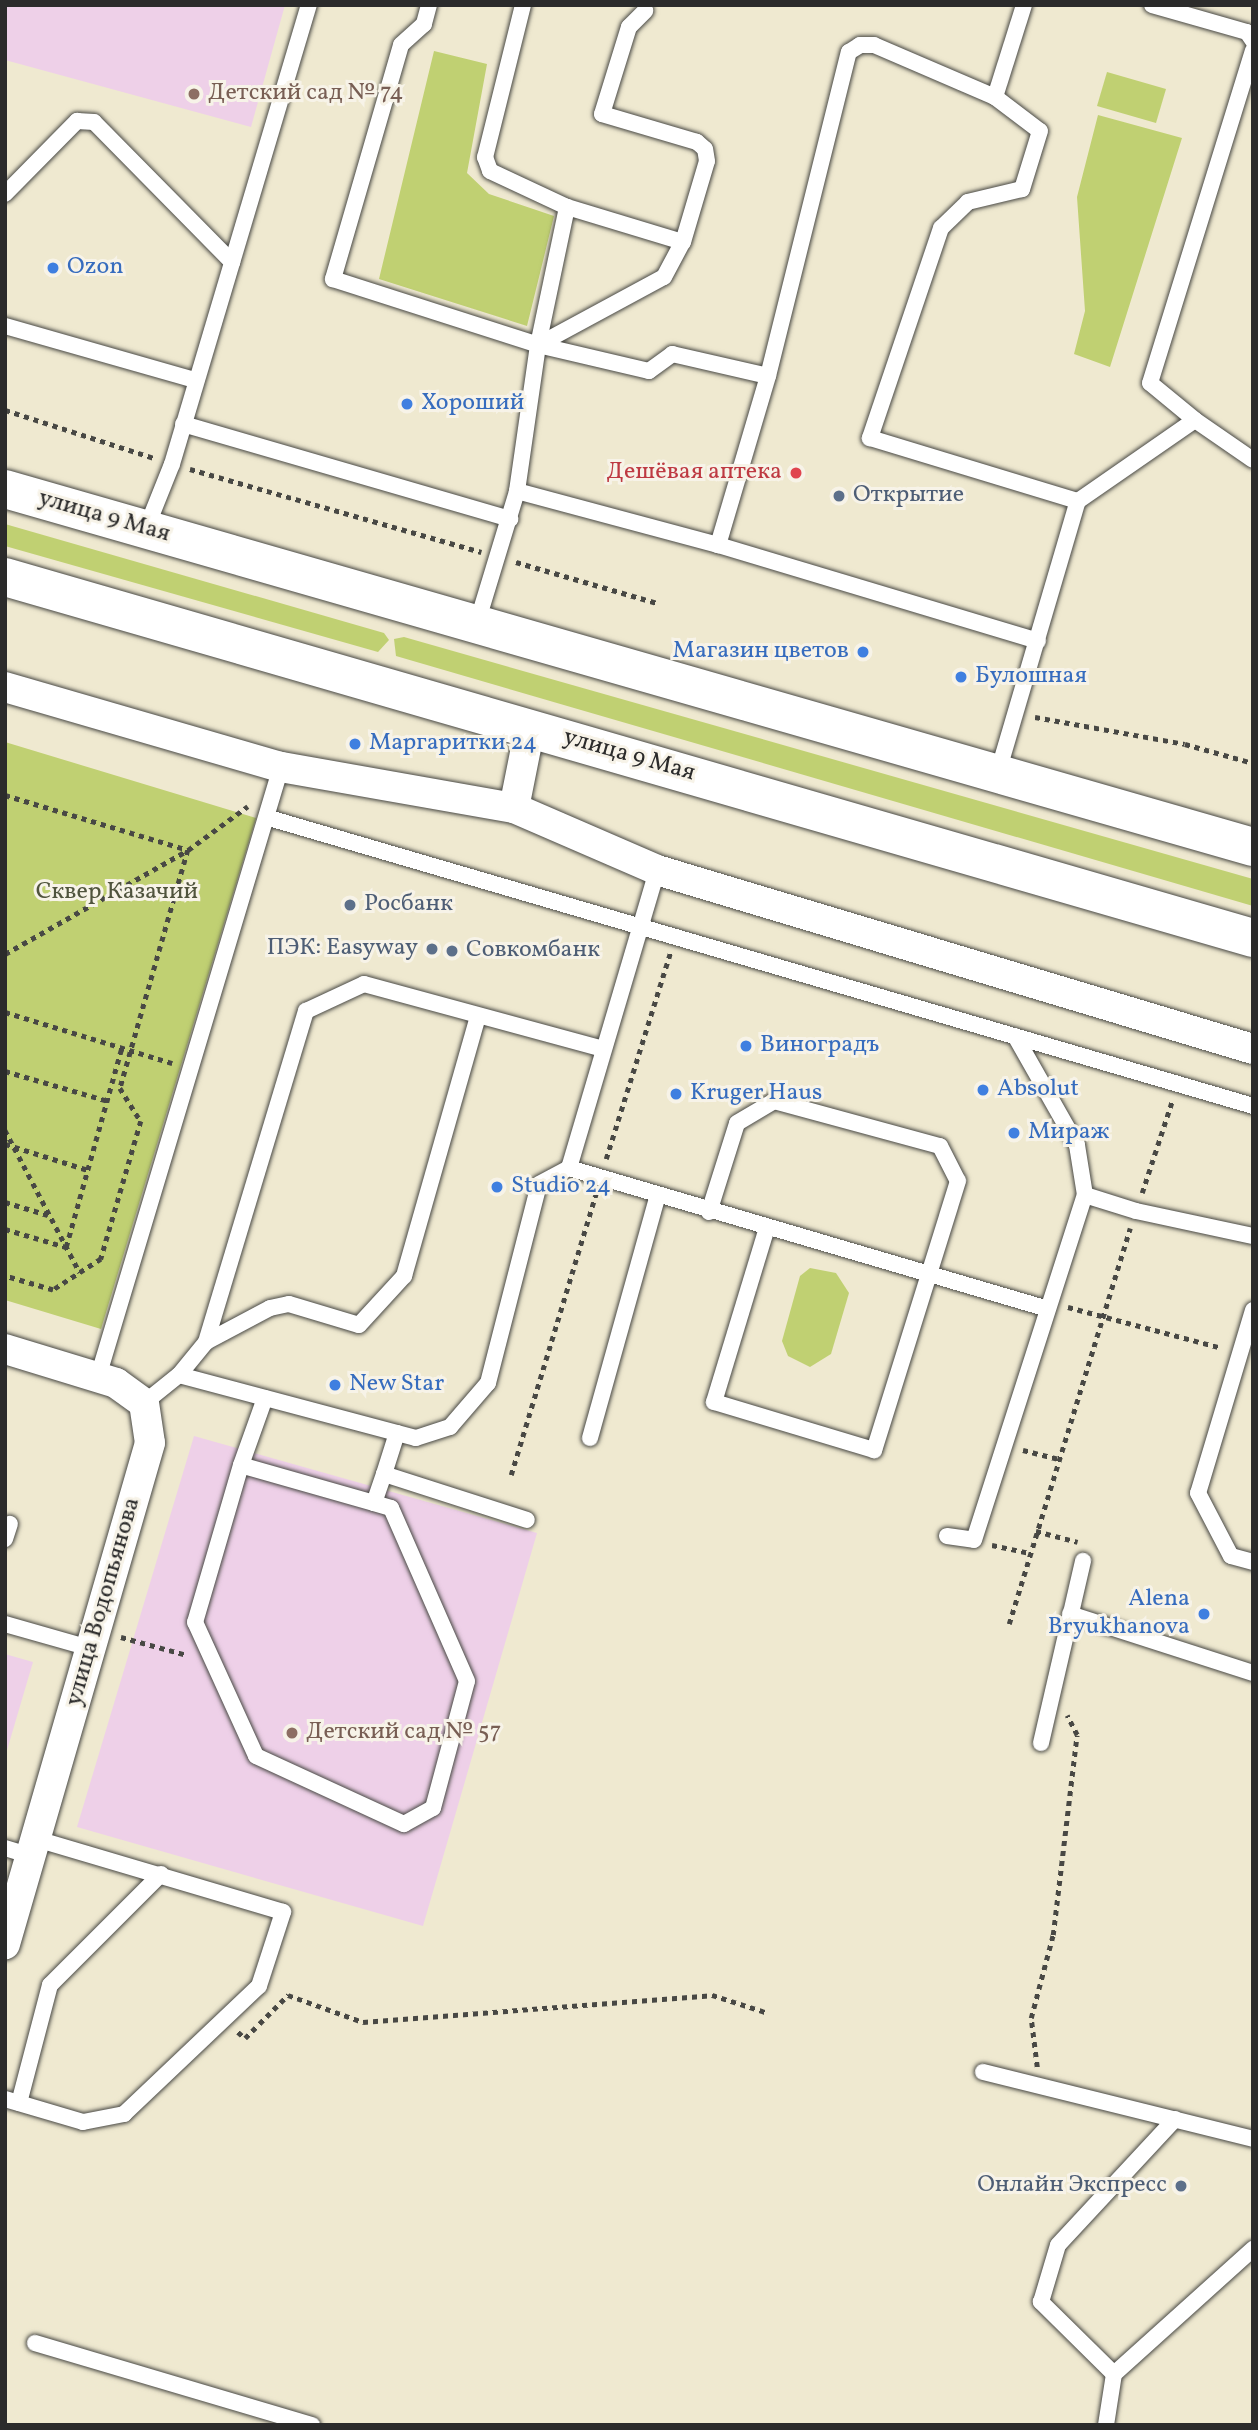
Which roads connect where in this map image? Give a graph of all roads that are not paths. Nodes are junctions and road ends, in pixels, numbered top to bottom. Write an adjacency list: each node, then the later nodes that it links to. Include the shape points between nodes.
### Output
1 (309, 5): 13 (lane)
2 (429, 5): 15 (lane, via 424,24 401,46 333,279)
3 (523, 5): 11 (lane, via 485,157 490,171 504,180)
4 (1024, 5): 9 (lane)
5 (1152, 5): 7 (lane, via 1247,32)
6 (645, 11): 12 (lane, via 629,27 602,114 697,142 705,149 707,161)
7 (1253, 41)
8 (1253, 51): 18 (lane, via 1150,383)
9 (995, 97): 16 (lane, via 874,46 860,45 849,52); 23 (lane, via 1040,131 1022,189 968,202 941,229 870,438)
10 (5, 194): 13 (lane, via 77,121 94,122)
11 (567, 207): 12 (lane); 15 (lane)
12 (683, 242): 15 (lane, via 664,277)
13 (232, 262): 17 (lane)
14 (5, 326): 17 (lane)
15 (538, 345): 16 (lane, via 649,372 672,354); 22 (lane)
16 (768, 376): 26 (lane)
17 (194, 380): 19 (lane)
18 (1195, 420): 20 (lane); 23 (lane)
19 (183, 425): 24 (lane); 25 (lane)
20 (1253, 460)
21 (5, 489): 25 (main road, улица 9 Мая)
22 (517, 491): 24 (lane); 26 (lane)
23 (1079, 500): 29 (lane)
24 (510, 519): 28 (lane)
25 (146, 529): 28 (main road, улица 9 Мая)
26 (718, 545): 29 (lane)
27 (5, 577): 31 (main road, улица 9 Мая)
28 (477, 623): 33 (main road, улица 9 Мая)
29 (1038, 640): 33 (lane)
30 (5, 687): 32 (street)
31 (530, 728): 34 (street); 39 (main road, улица 9 Мая)
32 (281, 767): 34 (street); 35 (lane)
33 (998, 772): 36 (main road, улица 9 Мая)
34 (514, 808): 37 (street)
35 (270, 813): 38 (lane); 57 (lane)
36 (1253, 847)
37 (657, 870): 38 (lane); 43 (street)
38 (640, 927): 41 (lane); 42 (lane)
39 (1253, 938)
40 (478, 1016): 42 (lane); 54 (lane, via 404,1276 359,1325 279,1304); 54 (lane, via 364,984 306,1011)
41 (1015, 1036): 44 (lane); 47 (lane, via 1077,1145)
42 (603, 1049): 45 (lane)
43 (1253, 1049)
44 (1253, 1106)
45 (569, 1168): 46 (lane); 60 (lane, via 539,1184 488,1383 450,1427 416,1438)
46 (657, 1195): 48 (lane); 61 (lane)
47 (1086, 1195): 50 (lane, via 1136,1211); 52 (lane)
48 (709, 1212): 49 (lane); 51 (lane, via 737,1124 774,1101 940,1146 958,1181)
49 (767, 1228): 51 (lane); 51 (lane, via 714,1402 874,1450)
50 (1253, 1236)
51 (929, 1275): 52 (lane)
52 (1049, 1306): 66 (lane, via 974,1540)
53 (1253, 1310): 68 (lane, via 1198,1493 1231,1556)
54 (206, 1342): 56 (lane)
55 (5, 1349): 57 (street)
56 (180, 1375): 58 (lane); 59 (lane)
57 (98, 1377): 59 (street)
58 (265, 1398): 60 (lane); 62 (lane)
59 (144, 1403): 71 (street, улица Водопьянова, via 150,1443)
60 (397, 1433): 63 (lane)
61 (590, 1438)
62 (241, 1465): 64 (lane); 64 (lane, via 195,1622 208,1651 256,1756 404,1824 433,1808 467,1681 391,1508)
63 (384, 1474): 64 (lane); 65 (lane)
64 (374, 1503)
65 (527, 1520)
66 (947, 1536)
67 (1083, 1561): 69 (lane)
68 (1253, 1562)
69 (1070, 1614): 72 (lane); 73 (lane)
70 (5, 1624): 71 (lane)
71 (93, 1649): 74 (street, улица Водопьянова)
72 (1253, 1673)
73 (1041, 1743)
74 (24, 1848): 75 (lane); 76 (street, улица Водопьянова)
75 (161, 1874): 78 (lane, via 50,1985); 78 (lane, via 283,1912 259,1986 124,2114 83,2122)
76 (5, 1944)
77 (982, 2072): 79 (lane)
78 (12, 2101)
79 (1175, 2119): 80 (lane); 83 (lane, via 1058,2245 1041,2302)
80 (1253, 2139)
81 (1253, 2249): 83 (lane)
82 (36, 2343): 84 (lane)
83 (1114, 2374): 85 (lane)
84 (312, 2425)
85 (1106, 2425)

